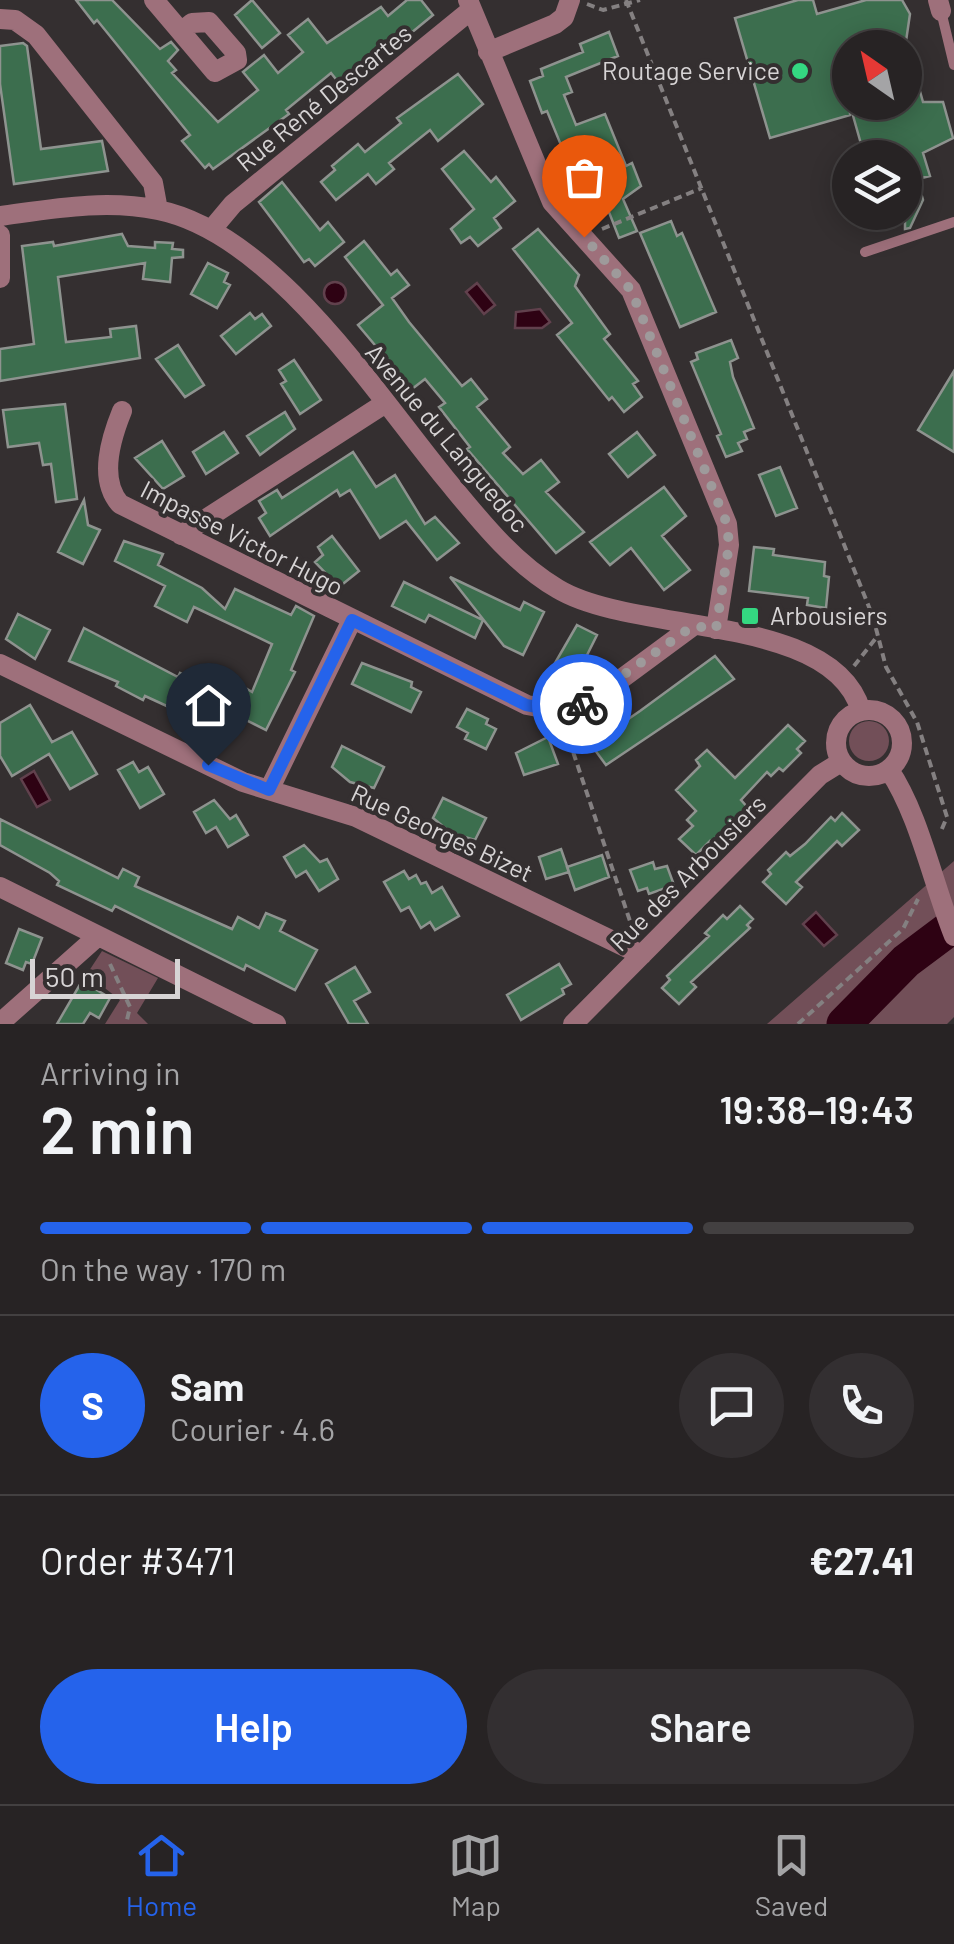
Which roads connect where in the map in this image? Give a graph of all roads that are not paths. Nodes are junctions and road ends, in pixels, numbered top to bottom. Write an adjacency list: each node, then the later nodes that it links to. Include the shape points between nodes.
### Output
1 (154, 0): 6 (street)
2 (572, 0): 7 (street, via 555,24)
3 (470, 5): 7 (street); 12 (street, Rue René Descartes, via 228,208)
4 (939, 6): 8 (lane)
5 (0, 19): 9 (street, via 16,20 36,35 153,183)
6 (182, 31)
7 (488, 52): 21 (street, via 552,202 631,290 727,524)
8 (954, 65)
9 (158, 210): 10 (street, Avenue du Languedoc, via 87,205); 12 (street, Avenue du Languedoc)
10 (0, 216)
11 (954, 222): 14 (lane)
12 (212, 229): 16 (street, Avenue du Languedoc, via 288,288)
13 (0, 235): 15 (street)
14 (865, 252)
15 (0, 278)
16 (384, 404): 18 (street); 20 (street, Avenue du Languedoc, via 530,570 596,605)
17 (122, 412): 18 (street, Impasse Victor Hugo, via 108,447 115,499)
18 (180, 535): 19 (street, Impasse Victor Hugo)
19 (352, 620): 20 (street, Impasse Victor Hugo, via 526,705 559,711 590,702); 26 (street)
20 (693, 626): 21 (street, Avenue du Languedoc)
21 (716, 629): 23 (street, Avenue du Languedoc, via 812,656 845,678)
22 (0, 664): 26 (street, Rue Georges Bizet)
23 (861, 711): 24 (street, via 837,734); 25 (street, via 881,712 898,726 902,748)
24 (841, 762): 25 (street, via 860,776); 30 (street, Rue des Arbousiers)
25 (889, 770): 29 (street, via 913,814)
26 (269, 790): 30 (street, Rue Georges Bizet, via 356,816)
27 (0, 887): 28 (street)
28 (98, 936): 31 (street); 32 (street)
29 (954, 936)
30 (642, 955): 33 (street, Rue des Arbousiers)
31 (0, 1023)
32 (276, 1024)
33 (573, 1024)

